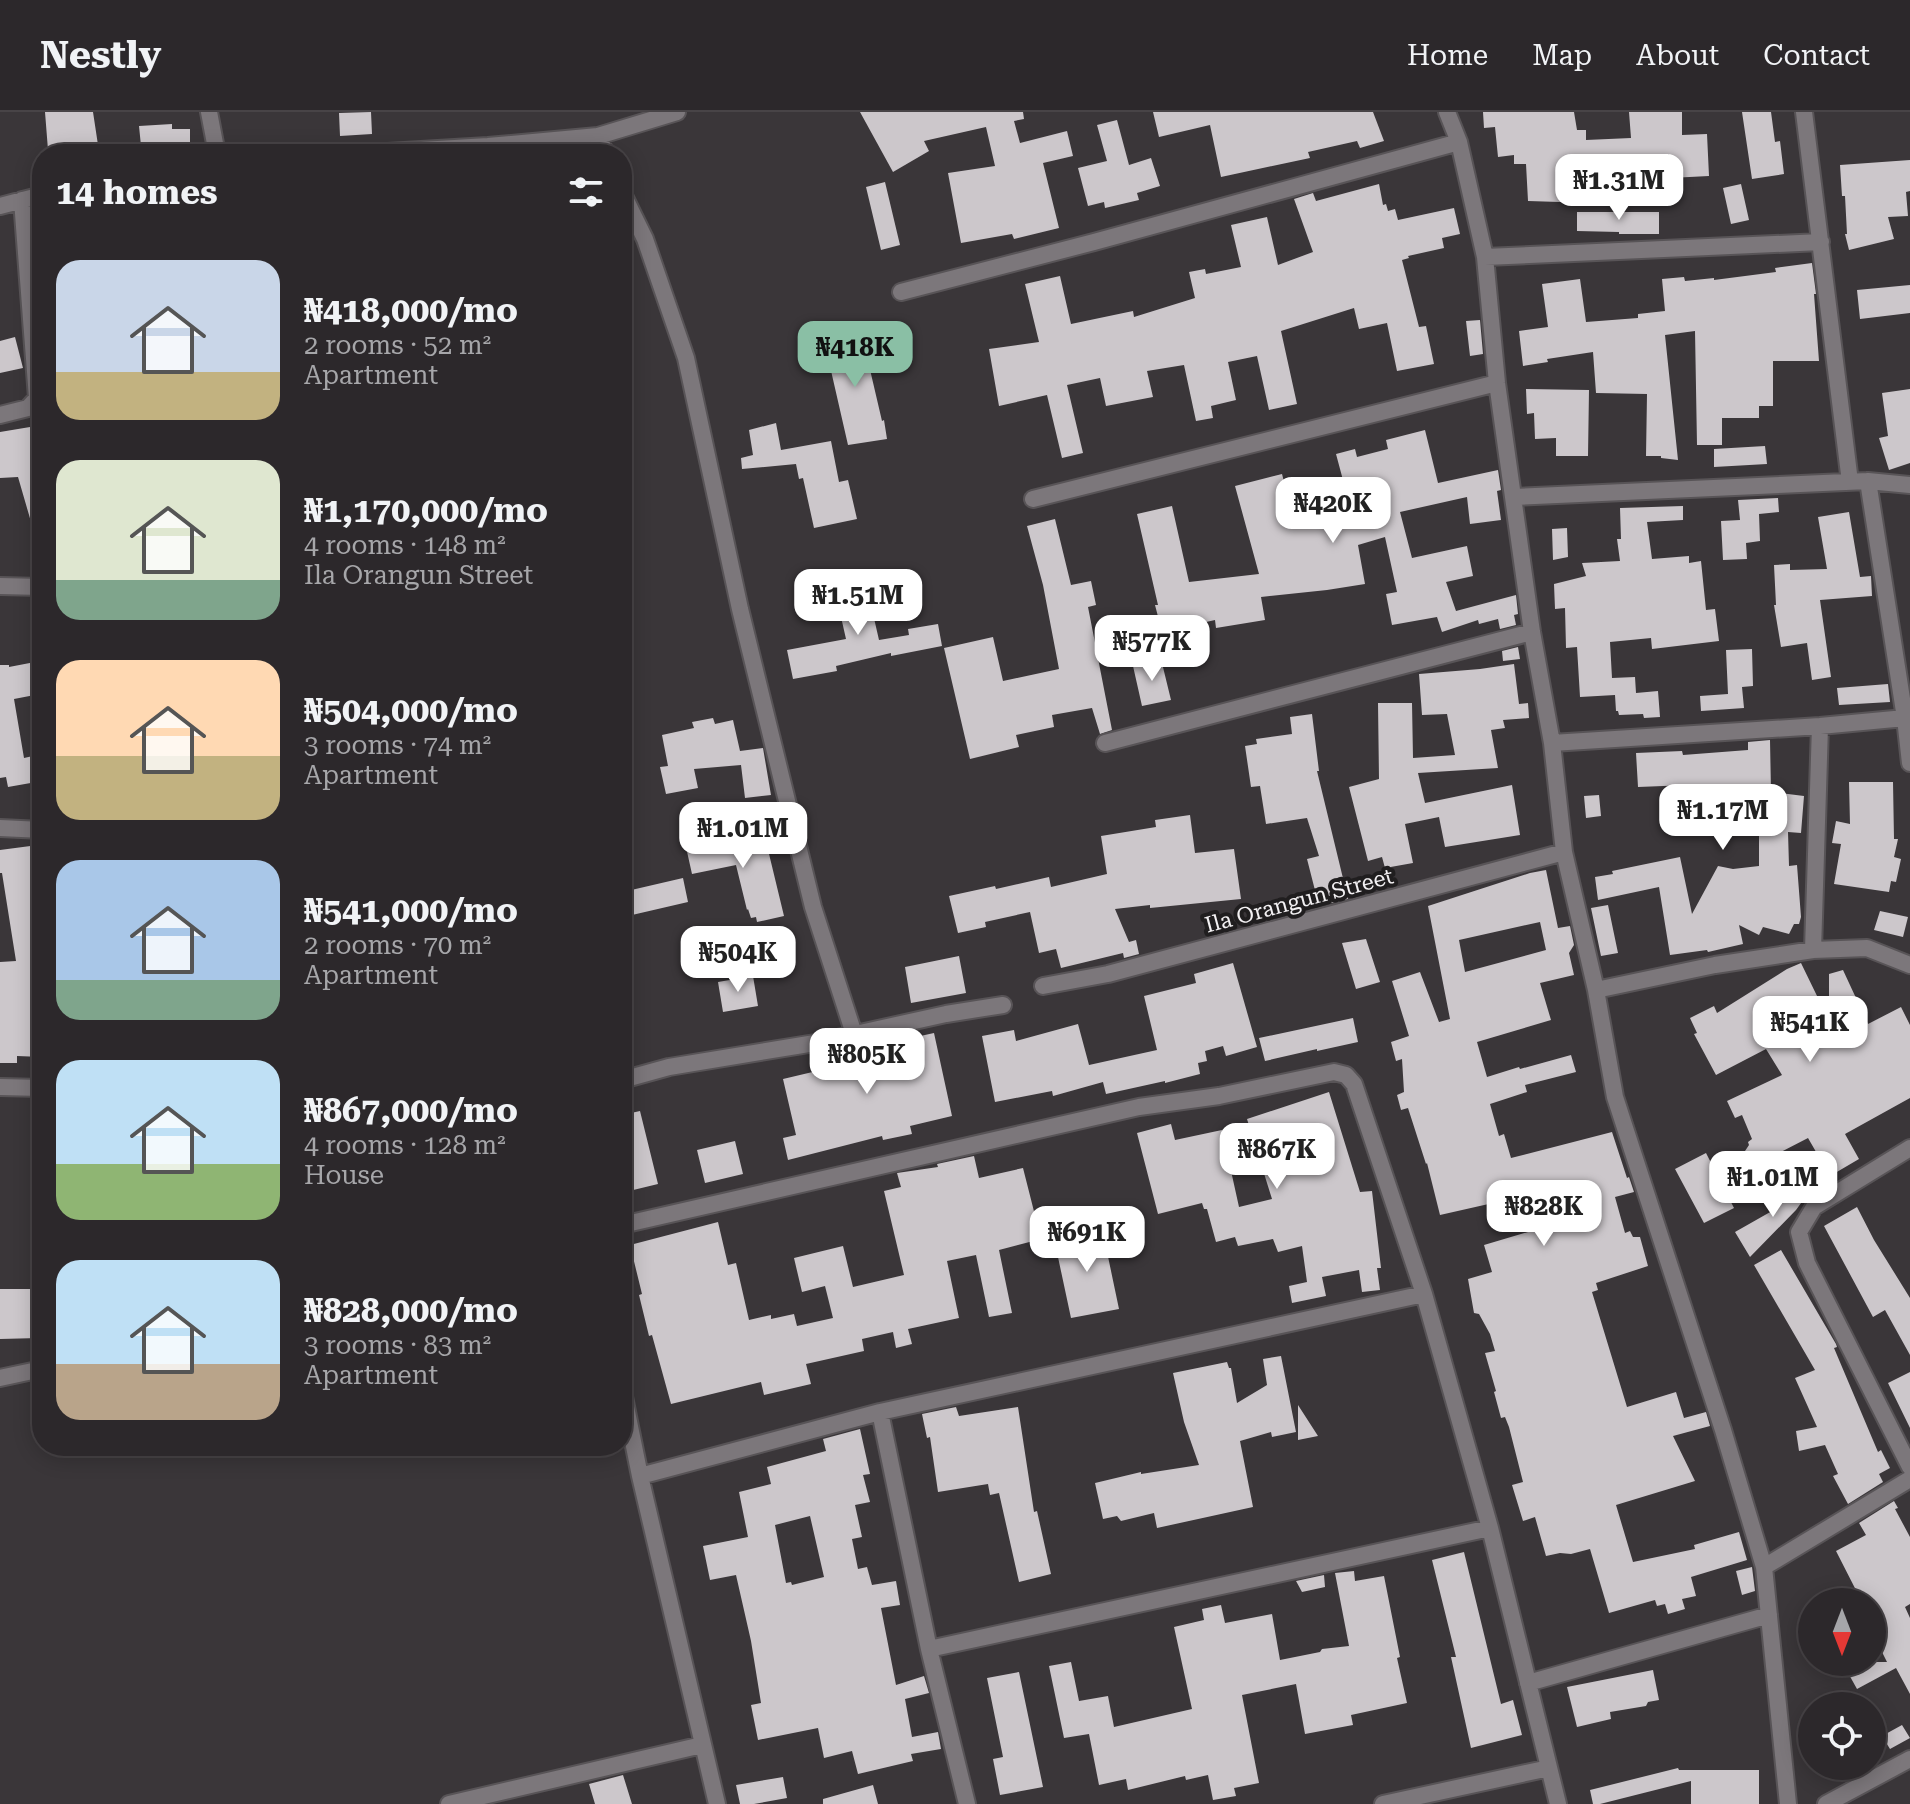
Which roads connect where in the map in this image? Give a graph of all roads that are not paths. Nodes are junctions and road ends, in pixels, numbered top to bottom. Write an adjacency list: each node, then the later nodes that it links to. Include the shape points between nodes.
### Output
1 (209, 112): 7 (street)
2 (677, 112): 5 (street)
3 (1447, 112): 6 (street)
4 (1804, 112): 14 (street)
5 (598, 136): 8 (street); 9 (street)
6 (1459, 142): 15 (street); 16 (street)
7 (215, 144)
8 (510, 144)
9 (602, 144)
10 (32, 198): 11 (street)
11 (22, 200): 12 (street); 17 (street)
12 (0, 206)
13 (632, 212): 42 (street, via 686,358 740,609 810,892)
14 (1821, 242): 15 (street); 22 (street)
15 (1485, 257): 18 (street)
16 (901, 292)
17 (32, 332)
18 (1497, 383): 24 (street); 25 (street)
19 (32, 404): 20 (street)
20 (0, 415)
21 (1868, 481): 22 (street); 23 (street); 29 (street)
22 (1850, 482): 24 (street)
23 (1910, 485)
24 (1514, 497): 28 (street)
25 (1033, 499)
26 (0, 586): 27 (street)
27 (32, 587)
28 (1532, 632): 31 (street); 32 (street)
29 (1905, 718): 30 (street); 33 (street)
30 (1820, 726): 32 (street); 37 (street)
31 (1105, 743)
32 (1552, 743): 36 (street)
33 (1910, 763)
34 (0, 828): 35 (street)
35 (32, 830)
36 (1564, 852): 39 (street, Ila Orangun Street, via 1108,974); 40 (street)
37 (1813, 950): 38 (street, via 1867,948); 40 (street)
38 (1910, 965)
39 (1043, 986)
40 (1596, 990): 57 (street, via 1615,1097)
41 (1003, 1005): 42 (street)
42 (854, 1034): 43 (street)
43 (632, 1077)
44 (0, 1087): 45 (street)
45 (32, 1088)
46 (1910, 1148): 53 (street, via 1814,1207 1799,1232 1807,1263)
47 (632, 1223): 48 (street, via 1139,1107 1334,1072 1354,1084)
48 (1424, 1294): 51 (street); 56 (street)
49 (32, 1371): 50 (street)
50 (0, 1378)
51 (880, 1412): 54 (street); 59 (street)
52 (632, 1436): 54 (street)
53 (1910, 1467)
54 (640, 1476): 61 (street)
55 (1910, 1479): 57 (street)
56 (1490, 1528): 59 (street); 60 (street)
57 (1764, 1567): 58 (street)
58 (1769, 1615): 60 (street); 71 (street)
59 (929, 1649): 68 (street)
60 (1528, 1683): 63 (street)
61 (702, 1745): 65 (street); 67 (street)
62 (1910, 1759): 72 (street)
63 (1549, 1768): 64 (street); 70 (street)
64 (1410, 1801): 69 (street)
65 (472, 1802): 66 (street)
66 (449, 1804)
67 (717, 1804)
68 (967, 1804)
69 (1383, 1804)
70 (1558, 1804)
71 (1788, 1804)
72 (1826, 1804)

